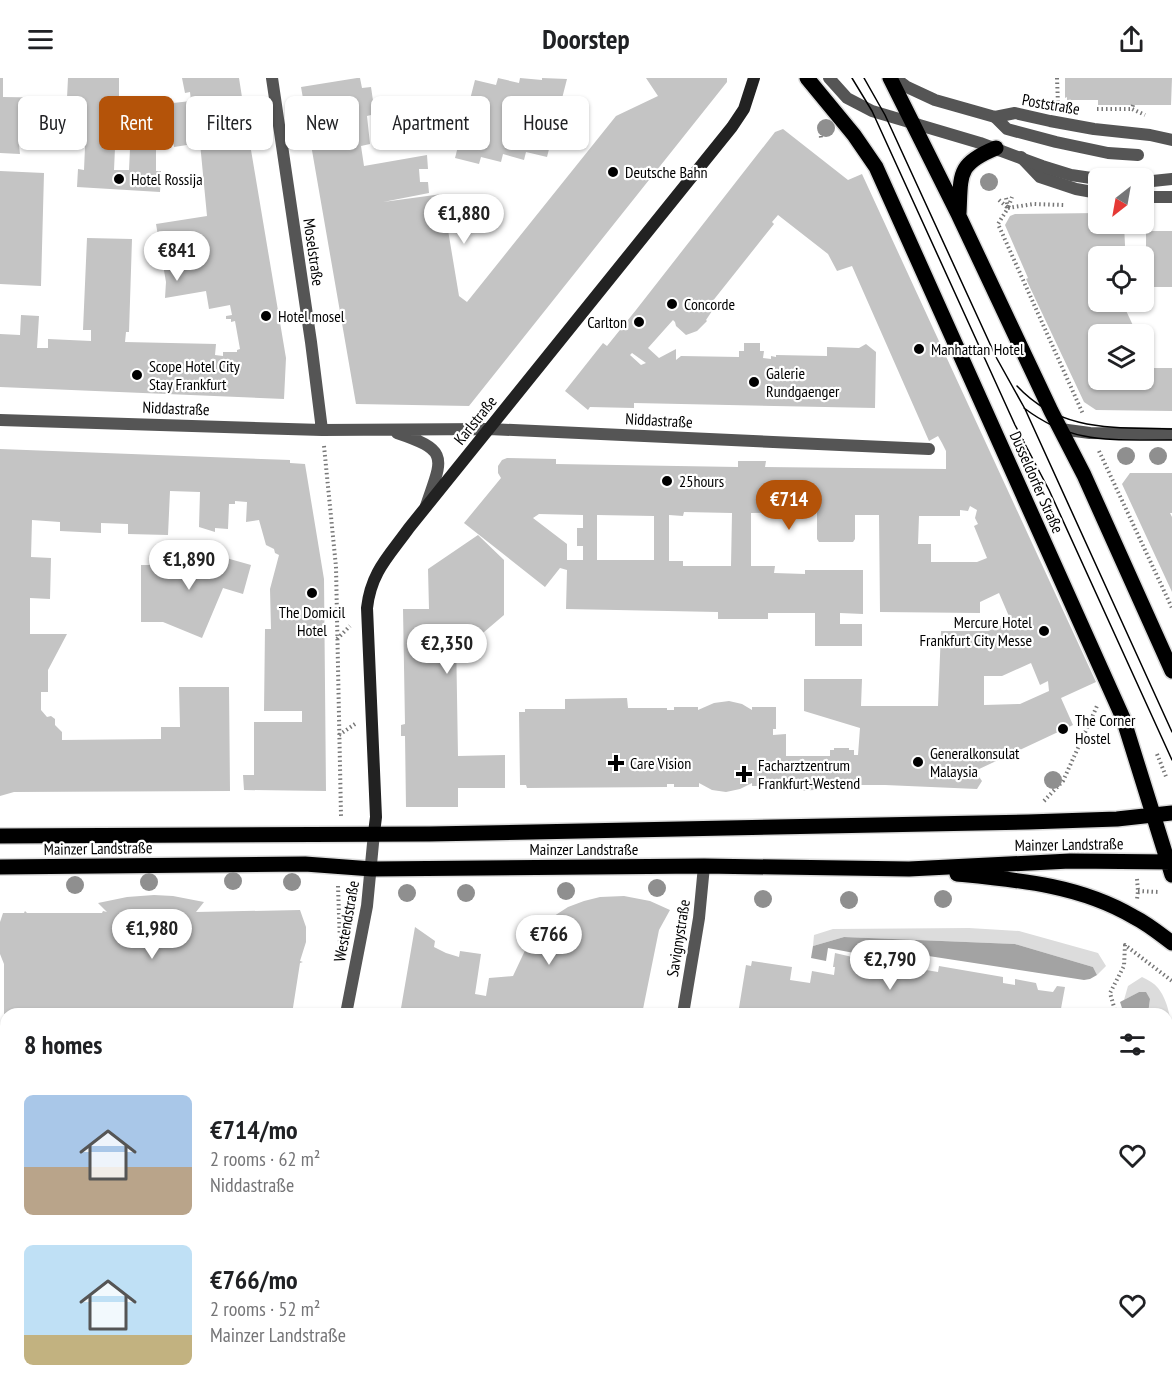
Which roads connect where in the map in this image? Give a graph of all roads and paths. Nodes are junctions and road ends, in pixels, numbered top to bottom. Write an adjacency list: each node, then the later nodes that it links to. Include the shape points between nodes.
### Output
1 (272, 78): 33 (street, Moselstraße)
2 (754, 78): 31 (main road, Karlstraße, via 744,109 732,127)
3 (807, 78): 47 (main road, Düsseldorfer Straße, via 876,167 1101,666 1123,718)
4 (829, 78): 12 (street, via 847,98)
5 (890, 78): 12 (main road)
6 (895, 78): 11 (street, Poststraße, via 935,100)
7 (1057, 78): 8 (path)
8 (1057, 103)
9 (1133, 105): 10 (path, via 1132,109)
10 (1148, 116)
11 (994, 117): 13 (street, Poststraße, via 1015,113); 15 (street, via 1007,129 1037,137 1108,153)
12 (911, 123): 14 (street); 28 (main road)
13 (1172, 140)
14 (996, 148): 16 (street); 28 (main road, via 963,170)
15 (1138, 155)
16 (1020, 156): 17 (street, via 1062,172); 20 (street, via 1040,177)
17 (1088, 176)
18 (1171, 178): 19 (street)
19 (1154, 180)
20 (1088, 191)
21 (1012, 196): 27 (path)
22 (1154, 197): 23 (street)
23 (1172, 197)
24 (1006, 198): 27 (path)
25 (999, 200): 27 (path)
26 (1065, 206): 27 (path, via 1033,204)
27 (1008, 208): 29 (path, via 998,224)
28 (959, 216): 32 (main road)
29 (1084, 417)
30 (0, 420): 33 (street, Niddastraße)
31 (489, 429): 34 (street, Niddastraße); 36 (street, Niddastraße); 38 (main road, Karlstraße)
32 (1060, 429): 35 (street); 40 (main road)
33 (322, 430): 34 (street, Niddastraße); 46 (path, via 336,567)
34 (388, 430): 38 (street, Niddastraße, via 415,439 438,456 438,470)
35 (1172, 434)
36 (929, 449)
37 (1106, 463): 39 (path)
38 (426, 508): 49 (main road, Karlstraße, via 375,573 368,592)
39 (1172, 608)
40 (1172, 671)
41 (1100, 700): 44 (path, via 1063,781)
42 (1156, 753): 43 (path)
43 (1167, 779)
44 (1044, 801)
45 (1172, 813): 47 (main road, Mainzer Landstraße)
46 (340, 816)
47 (1154, 816): 48 (main road); 49 (main road, Mainzer Landstraße, via 1016,822); 53 (main road, Düsseldorfer Straße)
48 (1172, 823)
49 (374, 832): 50 (main road, Mainzer Landstraße); 55 (street, Westendstraße)
50 (0, 836)
51 (338, 866): 54 (main road, Mainzer Landstraße); 55 (main road, Mainzer Landstraße); 62 (path)
52 (704, 866): 55 (main road, Mainzer Landstraße); 56 (main road, Mainzer Landstraße); 65 (street, Savignystraße)
53 (1171, 866): 56 (main road, Mainzer Landstraße, via 1070,861)
54 (0, 867)
55 (372, 869): 64 (street, Westendstraße)
56 (909, 869): 61 (main road, via 1025,881 1076,891 1134,916)
57 (1137, 879): 58 (path)
58 (1138, 891): 59 (path); 60 (path)
59 (1159, 892)
60 (1136, 902)
61 (1172, 943)
62 (340, 950)
63 (1172, 981): 66 (path, via 1125,945 1124,966 1110,993)
64 (347, 1008)
65 (684, 1008)
66 (1114, 1008)

